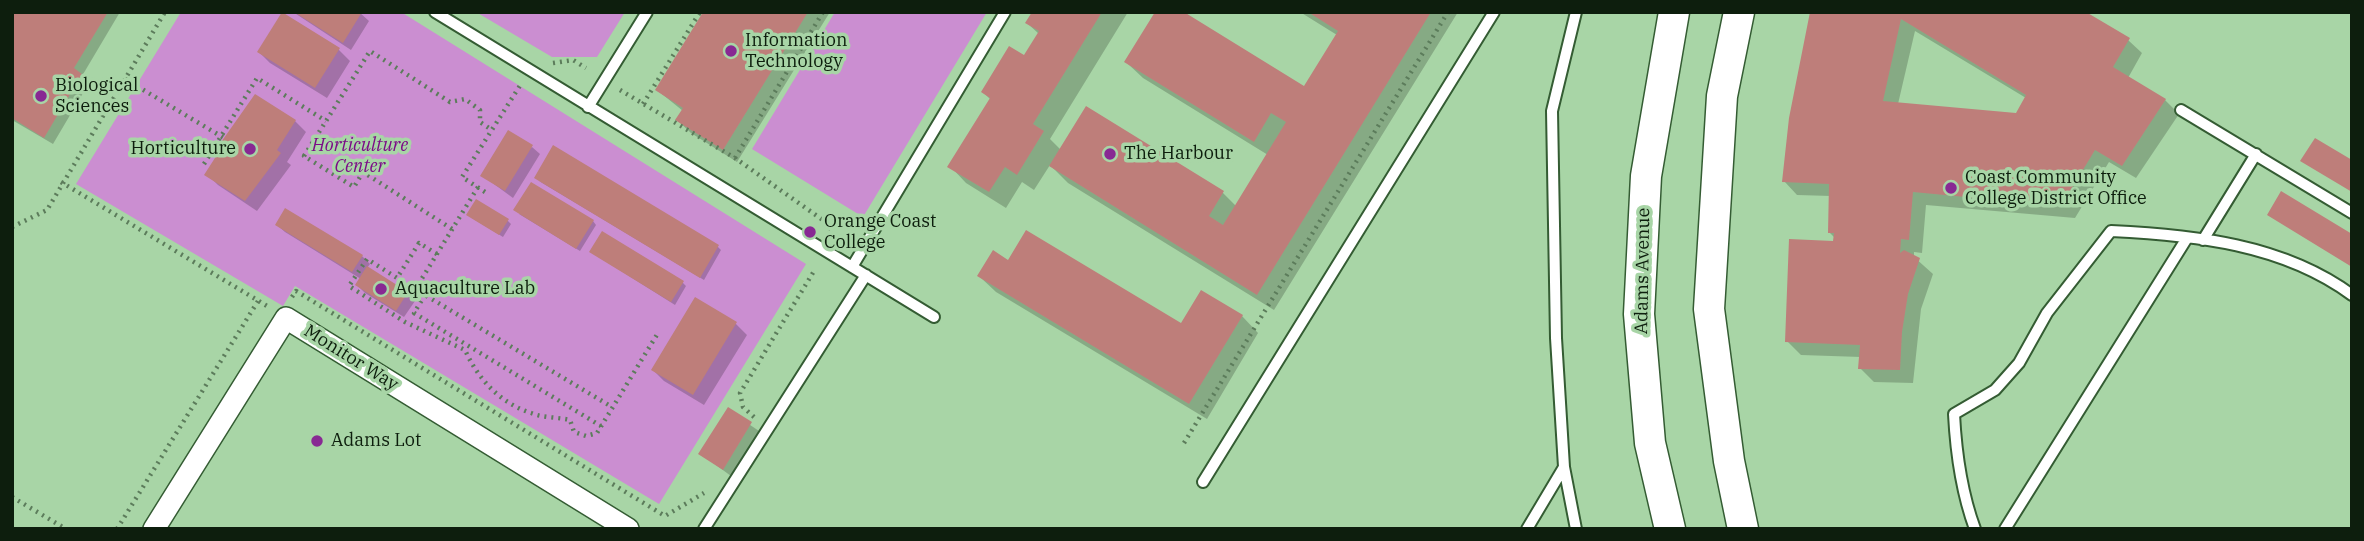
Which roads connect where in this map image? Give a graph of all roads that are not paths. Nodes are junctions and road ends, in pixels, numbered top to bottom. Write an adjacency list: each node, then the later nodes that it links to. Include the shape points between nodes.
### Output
1 (435, 12): 8 (lane)
2 (647, 12): 8 (lane)
3 (1005, 12): 14 (lane)
4 (1494, 12): 19 (lane)
5 (1576, 12): 18 (lane, via 1552,111 1556,338)
6 (1674, 12): 25 (main road, Adams Avenue, via 1646,176 1639,314 1650,443)
7 (1739, 12): 26 (main road, via 1722,96 1709,309 1729,461)
8 (588, 107): 14 (lane)
9 (2181, 110): 10 (lane)
10 (2256, 154): 11 (lane); 13 (lane)
11 (2352, 214)
12 (2187, 238): 13 (lane); 27 (lane, via 2111,231 1995,390 1954,414 1956,455); 28 (lane)
13 (2203, 240): 16 (lane, via 2263,251)
14 (852, 267): 15 (lane)
15 (866, 275): 17 (lane); 22 (lane)
16 (2352, 295)
17 (934, 317)
18 (1564, 467): 23 (lane); 24 (lane)
19 (1203, 482)
20 (154, 529): 21 (street, Monitor Way, via 286,318)
21 (628, 529)
22 (705, 529)
23 (1527, 529)
24 (1576, 529)
25 (1670, 529)
26 (1744, 529)
27 (1975, 529)
28 (2006, 529)

